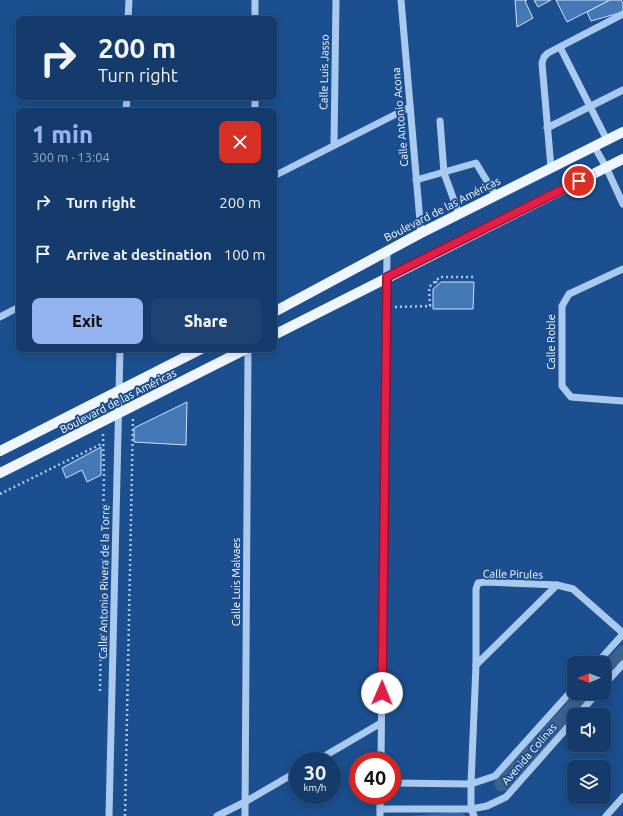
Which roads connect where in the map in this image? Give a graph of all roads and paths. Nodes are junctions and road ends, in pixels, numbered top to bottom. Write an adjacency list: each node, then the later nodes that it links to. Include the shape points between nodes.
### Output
1 (128, 0): 6 (street)
2 (255, 0): 7 (street)
3 (336, 0): 16 (street, Calle Luis Jasso)
4 (401, 0): 11 (street, Calle Antonio Acona)
5 (623, 14): 8 (street)
6 (128, 16)
7 (255, 16)
8 (560, 47): 10 (street); 13 (street, via 548,53 542,63)
9 (623, 90): 10 (street)
10 (590, 106): 13 (street); 15 (street)
11 (410, 107): 16 (street); 23 (street, Calle Antonio Acona)
12 (440, 121): 21 (street)
13 (547, 128): 20 (street)
14 (623, 132): 15 (main road, Boulevard de las Américas)
15 (607, 140): 17 (main road, Boulevard de las Américas)
16 (334, 145): 22 (street)
17 (594, 146): 19 (street); 20 (main road, Boulevard de las Américas)
18 (623, 159): 19 (main road)
19 (606, 167): 25 (street); 30 (main road)
20 (551, 168): 24 (main road, Boulevard de las Américas)
21 (444, 173): 23 (street); 24 (street, via 476,162); 26 (street)
22 (277, 174)
23 (416, 180): 27 (street, Calle Antonio Acona)
24 (496, 196): 26 (main road, Boulevard de las Américas)
25 (623, 204)
26 (459, 214): 27 (main road, Boulevard de las Américas)
27 (421, 233): 28 (main road, Boulevard de las Américas)
28 (387, 251): 30 (street); 36 (main road, Boulevard de las Américas)
29 (623, 269): 44 (street, Calle Roble, via 569,294 562,306 562,386 572,397)
30 (387, 277): 34 (street); 38 (main road)
31 (475, 277): 32 (path, via 440,277)
32 (436, 281): 33 (path); 34 (path, via 429,288 430,306)
33 (437, 286)
34 (387, 307): 62 (street)
35 (16, 309): 37 (street)
36 (277, 310)
37 (0, 317)
38 (277, 333)
39 (120, 352): 43 (street, Calle Antonio Rivera de la Torre)
40 (196, 352): 43 (main road, Boulevard de las Américas)
41 (241, 352): 45 (main road, Boulevard de las Américas)
42 (247, 352): 70 (street, Calle Luis Malvaes)
43 (119, 390): 46 (street, Calle Antonio Rivera de la Torre); 49 (main road, Boulevard de las Américas)
44 (623, 401)
45 (133, 406): 46 (main road, Boulevard de las Américas); 74 (path)
46 (118, 414): 47 (main road, Boulevard de las Américas); 73 (street, Calle Antonio Rivera de la Torre)
47 (103, 421): 48 (path); 50 (main road, Boulevard de las Américas)
48 (103, 443): 51 (path); 59 (path)
49 (0, 451)
50 (0, 474)
51 (0, 494)
52 (557, 586): 53 (street, Calle Pirules, via 573,589); 56 (street, Calle Pirules); 56 (street, Calle Pirules, via 478,583)
53 (623, 634): 54 (street)
54 (603, 656)
55 (623, 664): 57 (street)
56 (476, 665): 68 (street, Calle Pirules)
57 (611, 678)
58 (567, 696): 68 (street, Avenida Colinas, via 495,776)
59 (100, 697)
60 (591, 700): 61 (street)
61 (584, 708)
62 (381, 723): 64 (street); 65 (street)
63 (567, 728): 72 (street, Avenida Colinas, via 506,797)
64 (331, 752)
65 (381, 752)
66 (289, 776): 70 (street)
67 (401, 783): 68 (street, Avenida Colinas)
68 (471, 784): 72 (street, Calle Pirules)
69 (623, 797): 77 (street)
70 (245, 802): 75 (street); 76 (street, Calle Luis Malvaes)
71 (380, 812): 72 (street, Avenida Colinas)
72 (472, 813)
73 (109, 816)
74 (125, 816)
75 (217, 816)
76 (245, 816)
77 (606, 816)

